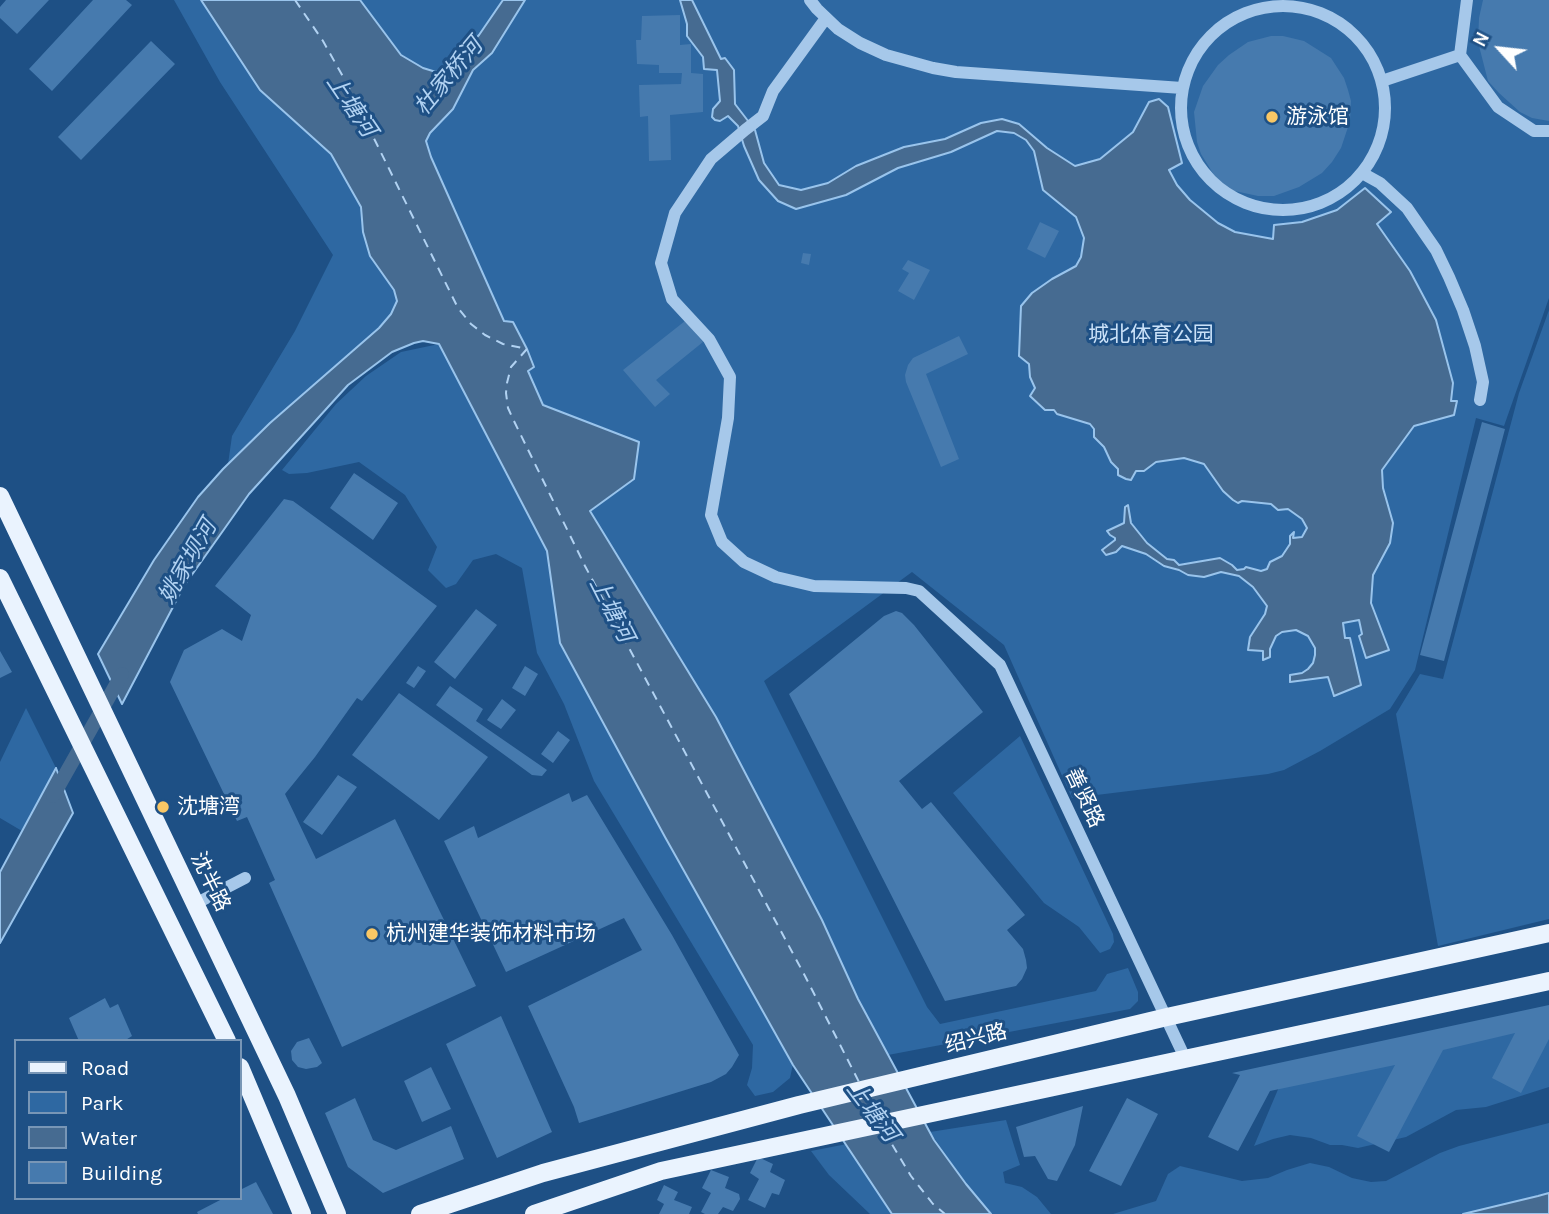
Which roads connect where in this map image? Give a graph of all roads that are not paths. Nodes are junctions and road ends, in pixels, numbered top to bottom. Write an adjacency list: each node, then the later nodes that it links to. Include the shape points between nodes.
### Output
1 (810, 0): 4 (street)
2 (1467, 0): 5 (street)
3 (1270, 3): 6 (street, via 1318,11 1339,22 1359,38); 7 (street, via 1214,33 1191,64)
4 (826, 18): 7 (street, via 886,55 933,68); 17 (street, 善贤路, via 773,91 763,116 712,159 675,213 661,263 672,299 709,339 730,377 729,418 711,515 722,542 744,562 776,577 814,586 919,591 1000,665)
5 (1460, 55): 6 (street); 8 (street, via 1498,107 1534,131)
6 (1382, 81): 9 (street, via 1386,105 1383,130)
7 (1182, 88): 9 (street, via 1180,115 1198,166 1216,187 1239,202 1265,210 1292,211 1318,205 1343,192)
8 (1549, 131)
9 (1363, 173): 10 (street, via 1407,208 1436,250 1475,346 1483,382)
10 (1480, 400)
11 (0, 496): 14 (main road, 沈半路)
12 (0, 578): 18 (main road)
13 (245, 878): 14 (street)
14 (195, 904): 22 (main road, 沈半路, via 287,1096)
15 (1549, 933): 17 (main road, 绍兴路)
16 (1549, 981): 19 (main road)
17 (1167, 1017): 19 (street, 善贤路); 23 (main road, 绍兴路, via 799,1105 542,1173)
18 (226, 1039)
19 (1185, 1058): 24 (main road, via 661,1171)
20 (242, 1072): 21 (main road)
21 (302, 1214)
22 (337, 1214)
23 (420, 1214)
24 (534, 1214)

